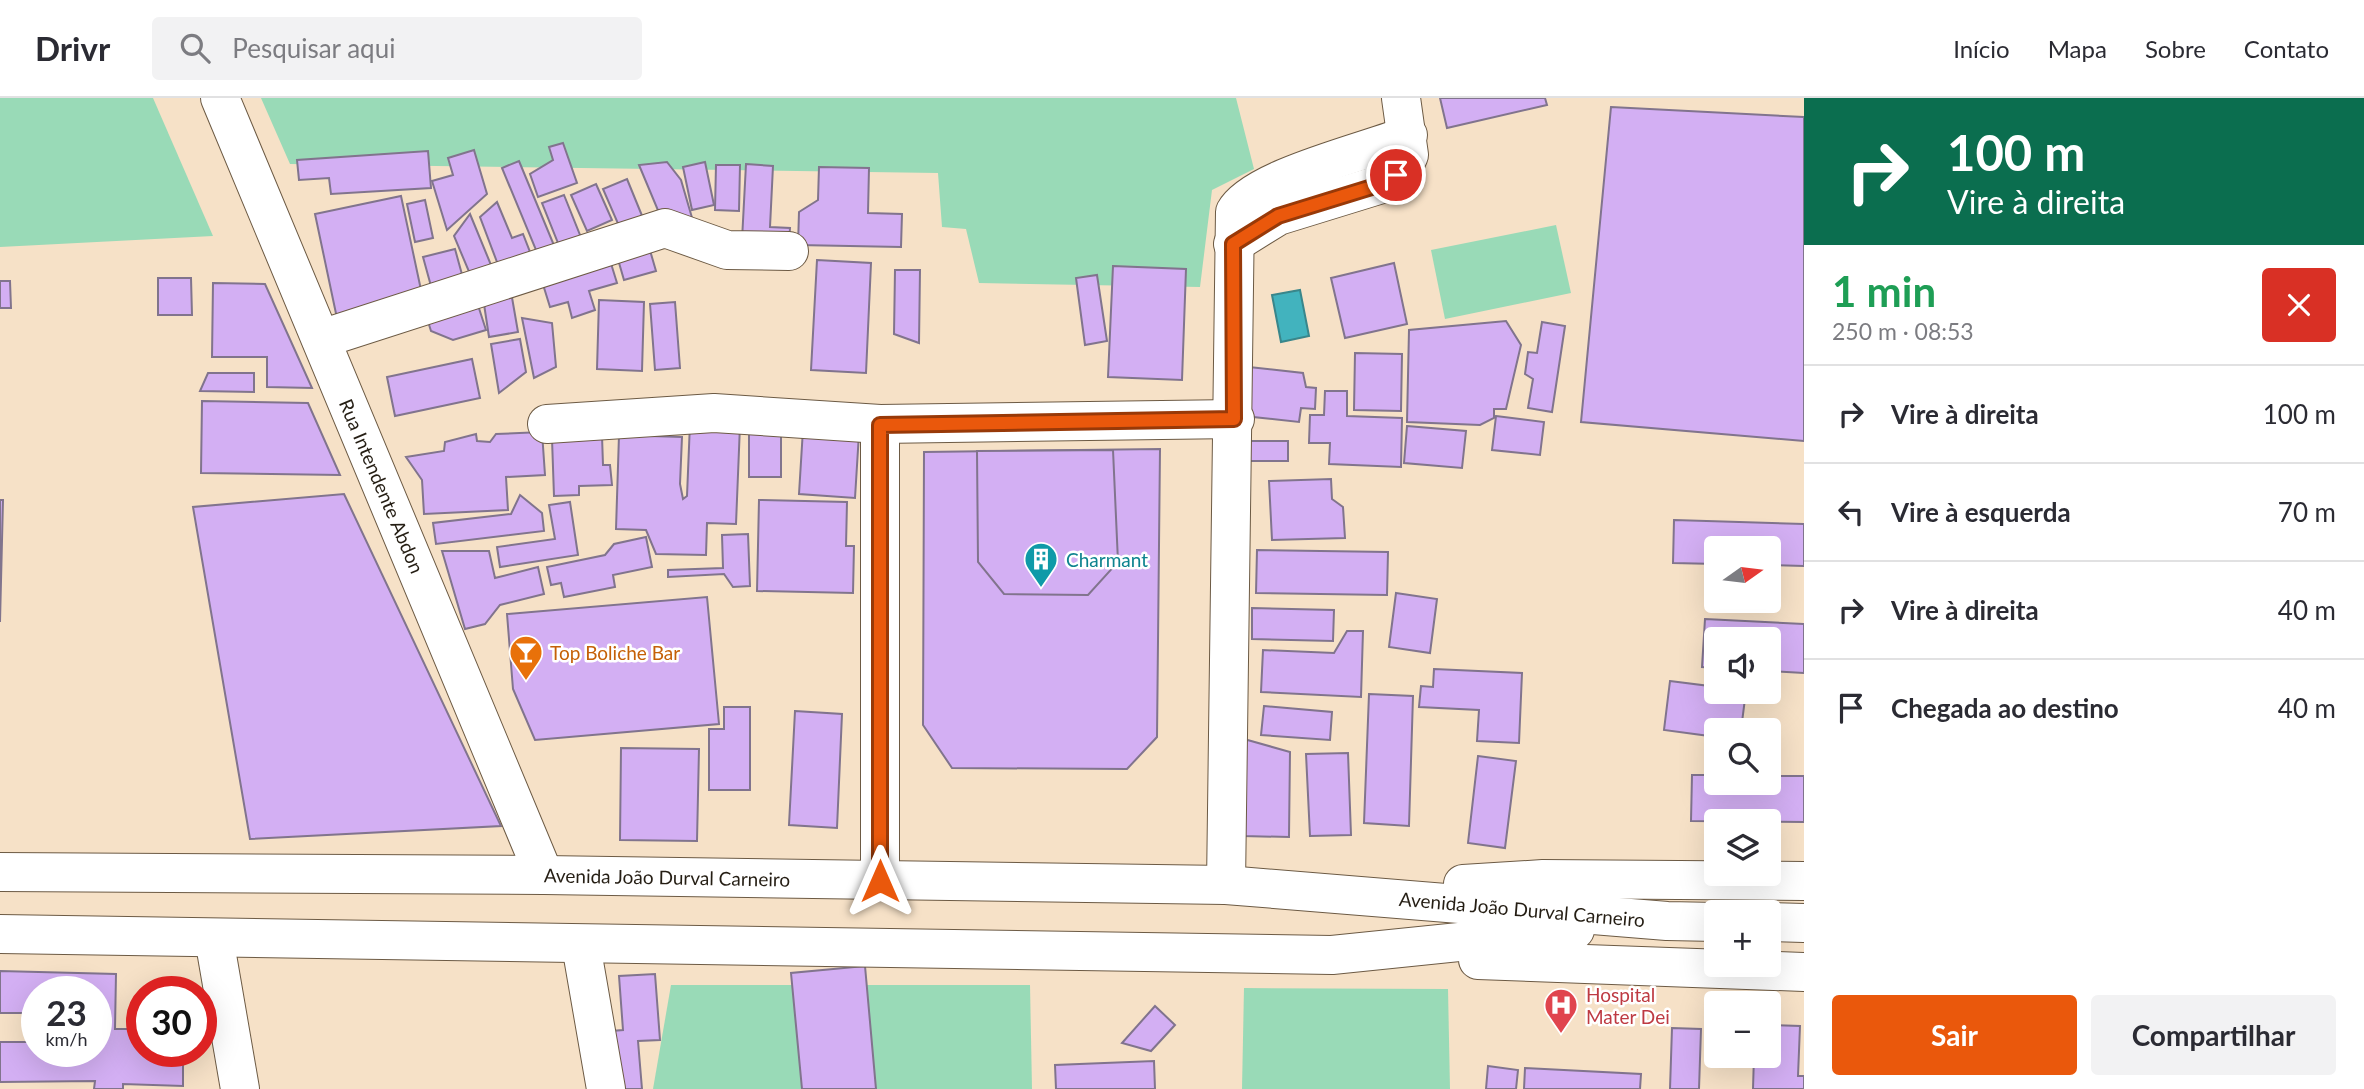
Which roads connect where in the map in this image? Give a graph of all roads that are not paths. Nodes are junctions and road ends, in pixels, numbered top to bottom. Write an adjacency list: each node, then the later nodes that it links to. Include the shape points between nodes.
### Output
1 (220, 98): 4 (main road, Rua Intendente Abdon)
2 (1401, 98): 5 (main road, via 1409,155 1385,183 1278,216 1233,244)
3 (789, 251): 4 (main road, via 727,250 665,228)
4 (321, 339): 9 (main road, Rua Intendente Abdon)
5 (1234, 419): 7 (main road); 12 (main road)
6 (547, 424): 7 (main road, via 714,413)
7 (880, 425): 10 (main road)
8 (0, 872): 9 (main road, Avenida João Durval Carneiro)
9 (544, 875): 10 (main road, Avenida João Durval Carneiro)
10 (880, 881): 12 (main road, Avenida João Durval Carneiro)
11 (1804, 881): 13 (main road, Avenida João Durval Carneiro, via 1543,879)
12 (1226, 885): 13 (main road, Avenida João Durval Carneiro)
13 (1334, 893): 14 (main road, Avenida João Durval Carneiro)
14 (1667, 921): 15 (main road); 21 (main road, Avenida João Durval Carneiro)
15 (1704, 922)
16 (1781, 922): 17 (main road)
17 (1804, 923)
18 (0, 934): 19 (main road, Avenida João Durval Carneiro)
19 (214, 938): 20 (main road, Avenida João Durval Carneiro); 23 (main road)
20 (581, 945): 21 (main road, Avenida João Durval Carneiro); 24 (main road)
21 (1332, 955): 22 (main road, Avenida João Durval Carneiro)
22 (1804, 972)
23 (240, 1089)
24 (606, 1089)

